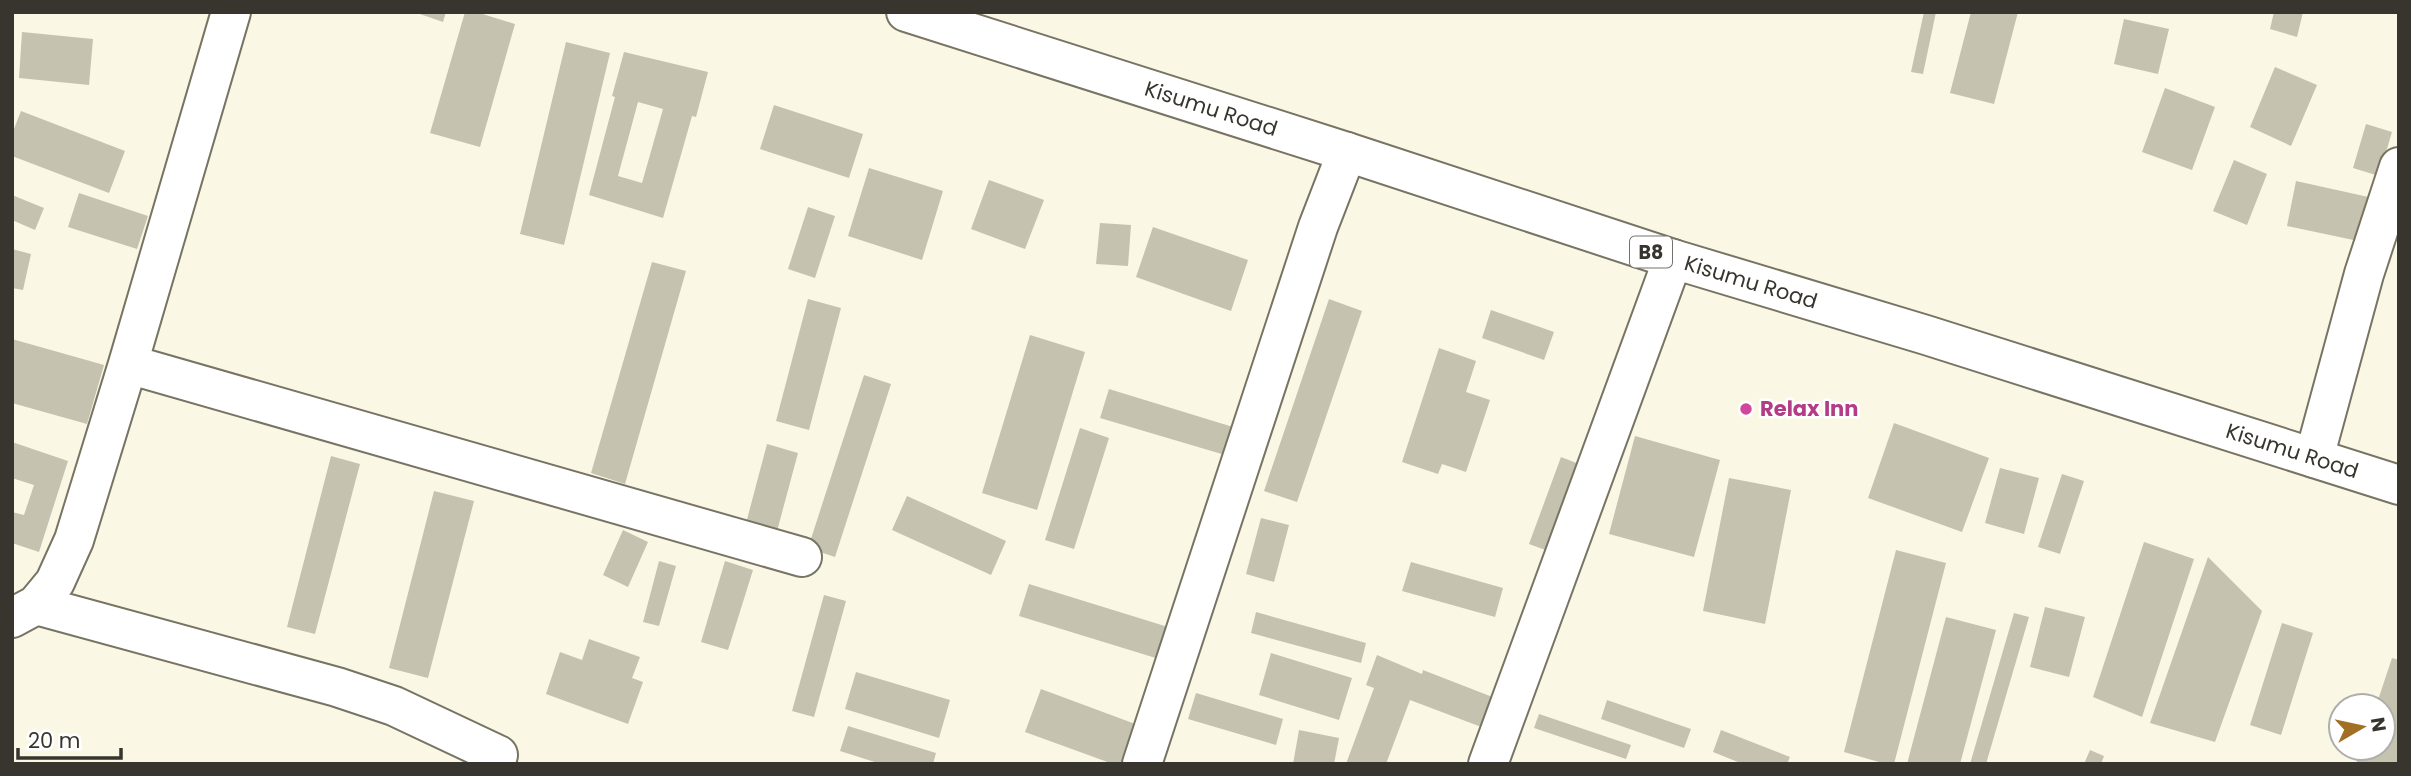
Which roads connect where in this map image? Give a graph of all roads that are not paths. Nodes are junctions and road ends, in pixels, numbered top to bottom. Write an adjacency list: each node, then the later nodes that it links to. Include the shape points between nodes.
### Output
1 (231, 12): 6 (main road)
2 (906, 12): 3 (main road, Kisumu Road / B8)
3 (1348, 152): 5 (main road, Kisumu Road / B8); 12 (main road, via 1318,227)
4 (2399, 167): 7 (main road, via 2364,274)
5 (1673, 259): 7 (main road, Kisumu Road / B8); 13 (main road)
6 (128, 365): 9 (main road); 10 (main road, via 74,540 55,582)
7 (2314, 458): 8 (main road, Kisumu Road / B8)
8 (2399, 485)
9 (802, 556)
10 (24, 612): 11 (main road, via 337,687 394,706)
11 (507, 761)
12 (1142, 764)
13 (1488, 764)

